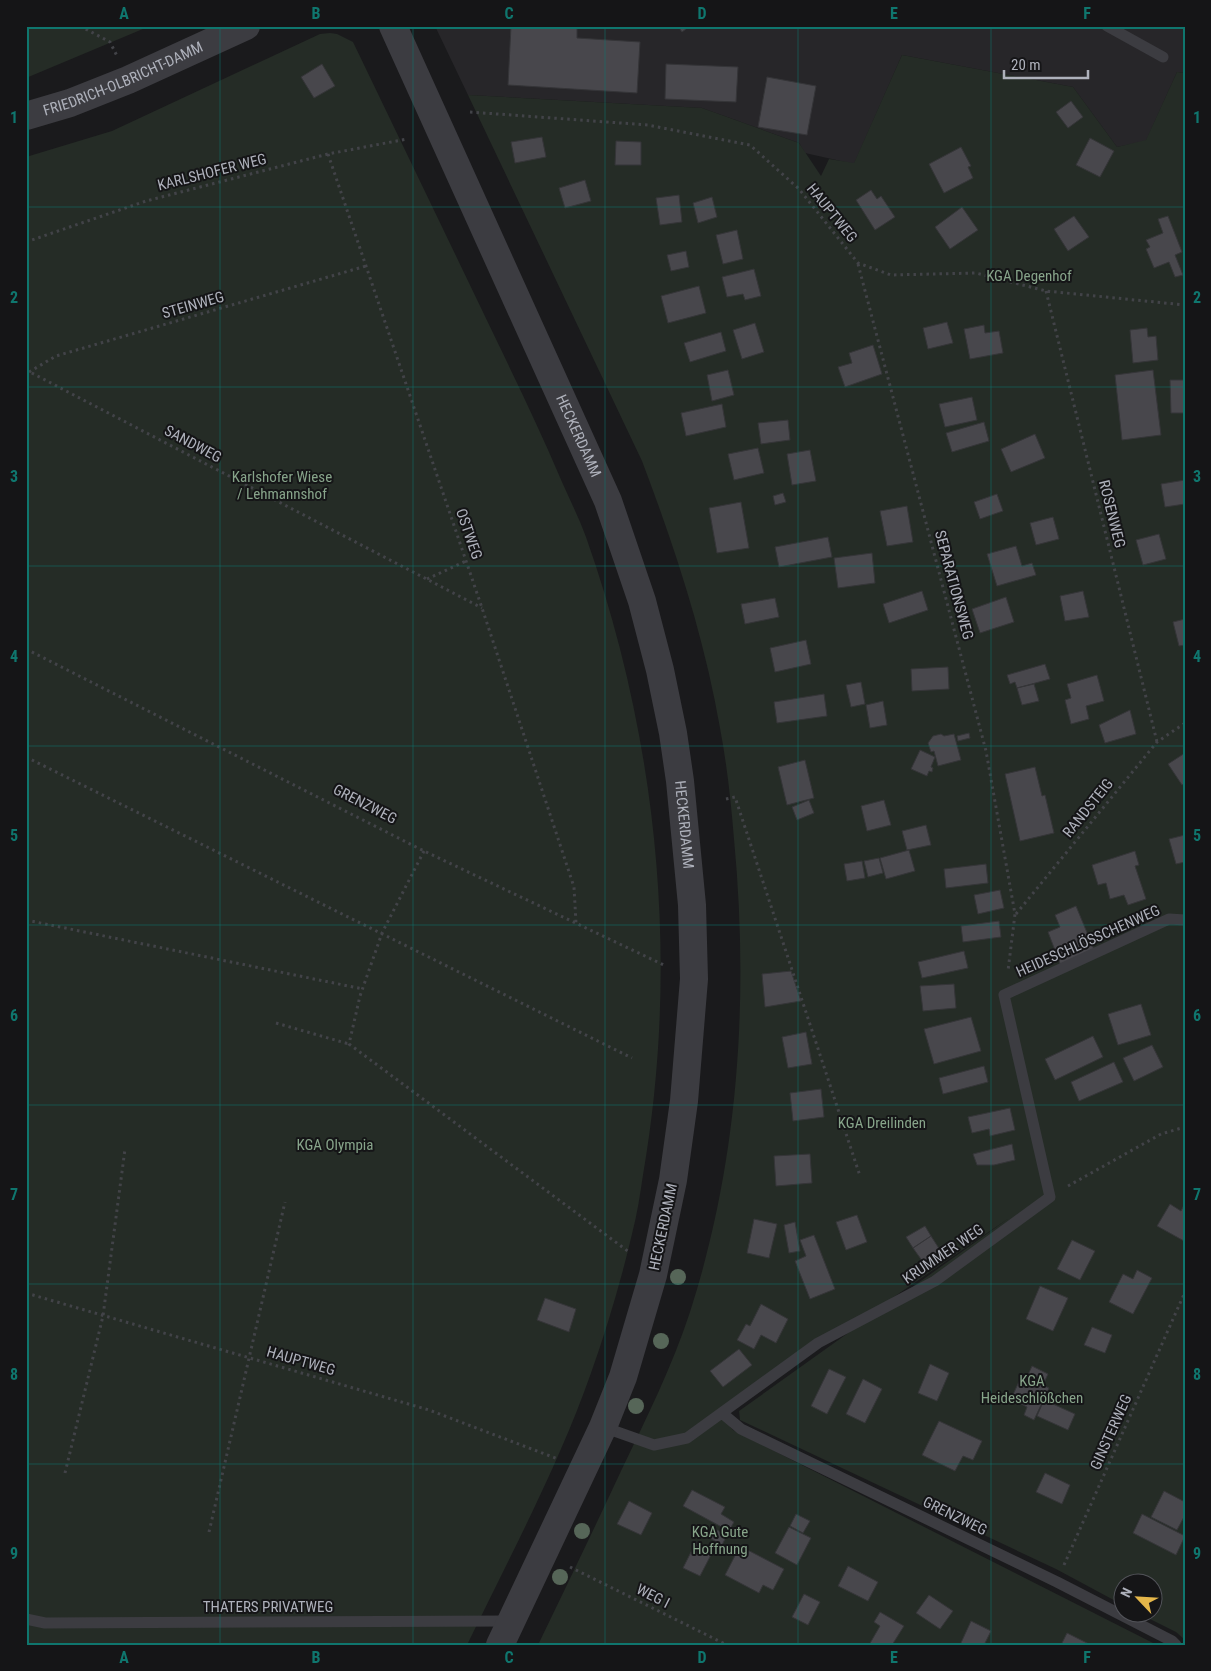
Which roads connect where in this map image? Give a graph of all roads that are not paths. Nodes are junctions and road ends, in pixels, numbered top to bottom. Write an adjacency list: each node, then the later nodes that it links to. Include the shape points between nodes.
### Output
1 (246, 26): 5 (street, FRIEDRICH-OLBRICHT-DAMM, via 128,80)
2 (393, 26): 9 (street, HECKERDAMM, via 608,501 642,601 662,679 680,781 692,905 694,979 684,1101 673,1180 653,1275 623,1377)
3 (1107, 26): 4 (lane)
4 (1163, 57)
5 (26, 116)
6 (1185, 920): 7 (lane, HEIDESCHLÖSSCHENWEG, via 1169,919 1004,994)
7 (1050, 1197): 8 (lane, KRUMMER WEG, via 935,1281 818,1343)
8 (722, 1413): 9 (lane, KRUMMER WEG, via 686,1438 654,1445); 12 (lane, GRENZWEG, via 741,1429 1057,1582)
9 (603, 1428): 11 (street, HECKERDAMM)
10 (26, 1619): 11 (lane, THATERS PRIVATWEG, via 45,1623)
11 (506, 1633)
12 (1176, 1645)

